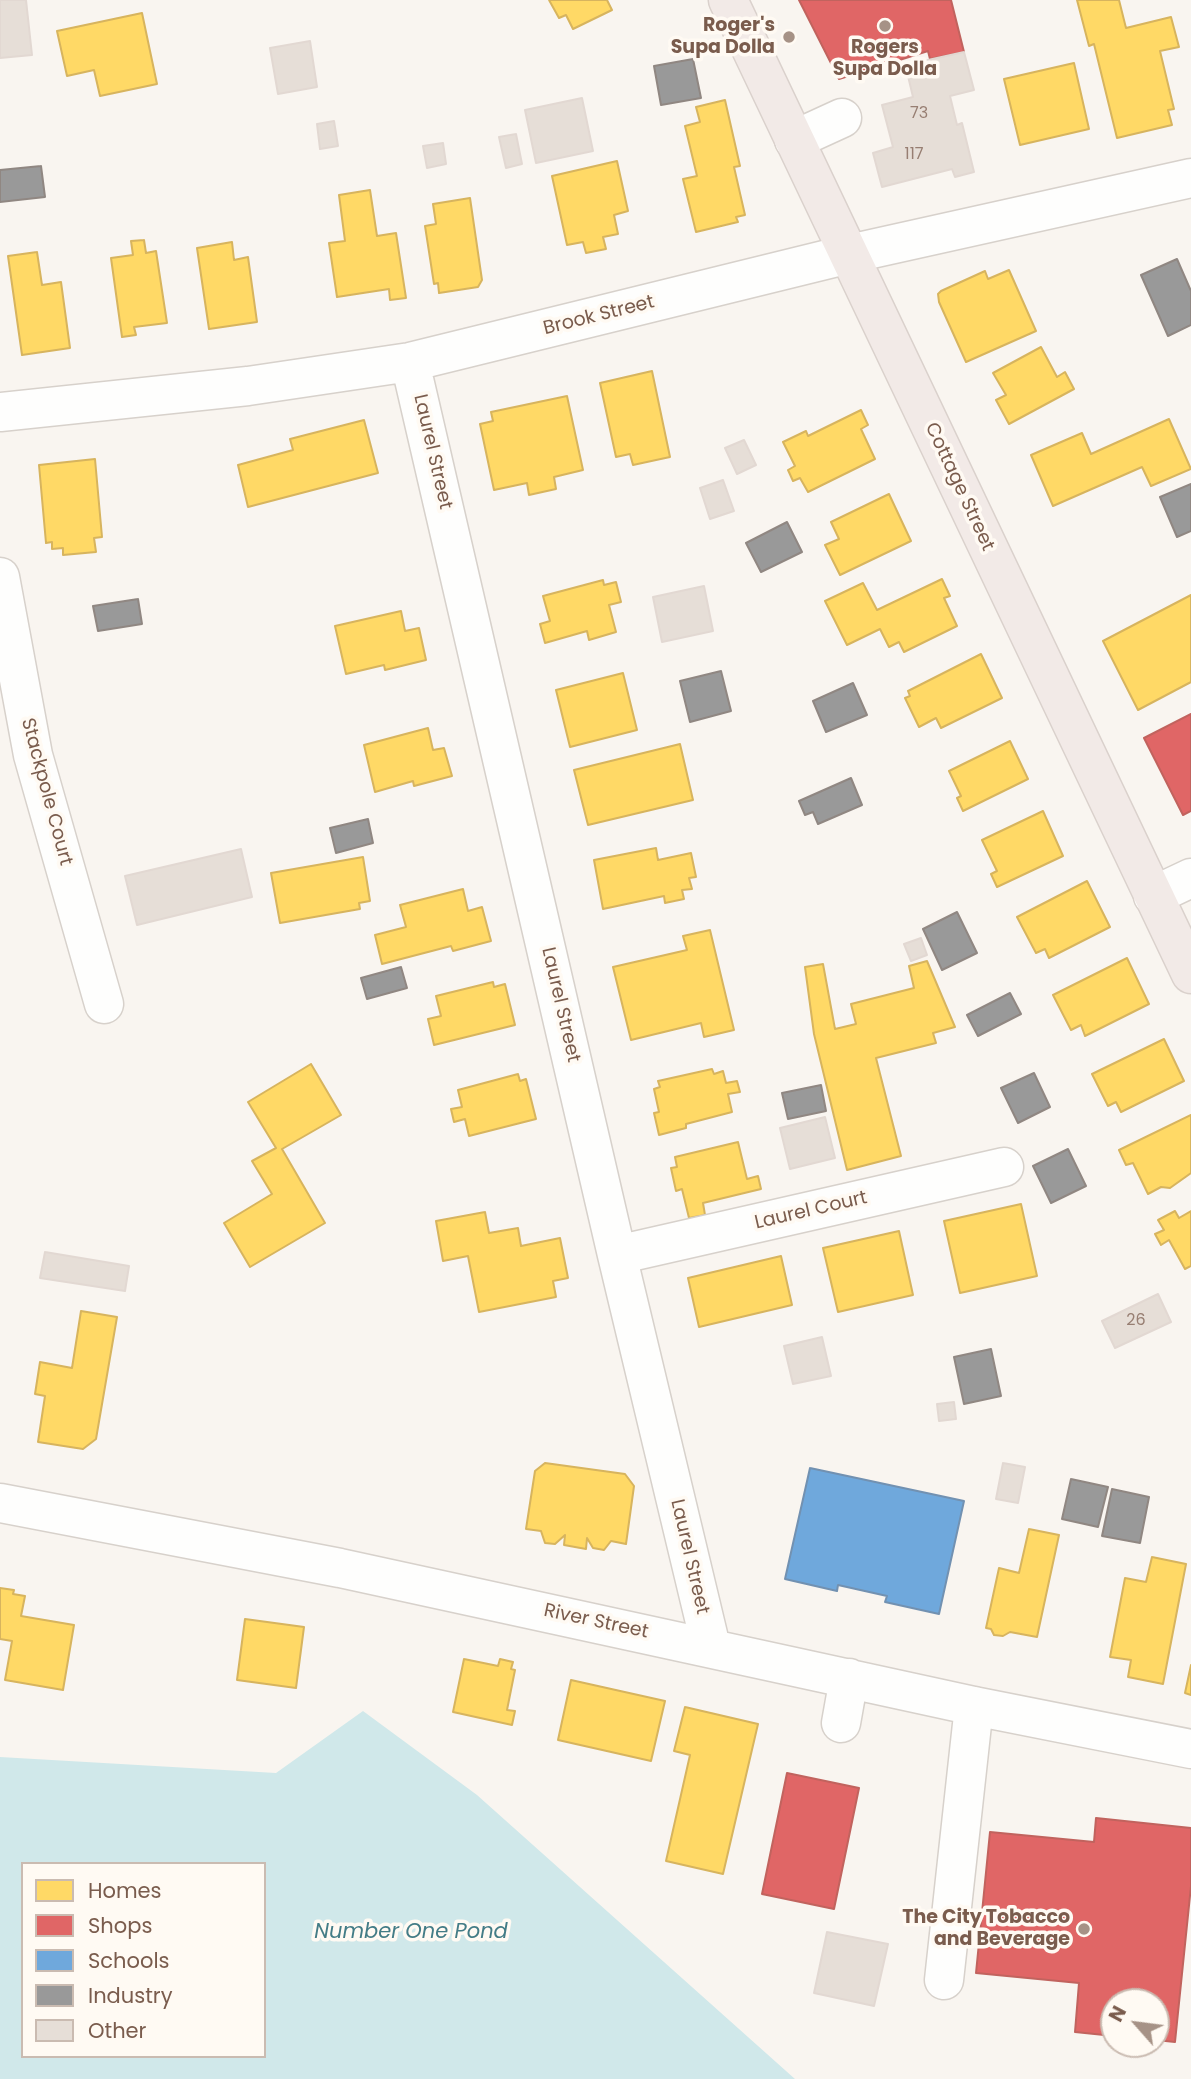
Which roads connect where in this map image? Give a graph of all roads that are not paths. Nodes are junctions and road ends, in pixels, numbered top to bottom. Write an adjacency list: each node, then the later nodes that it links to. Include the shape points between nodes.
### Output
1 (728, 0): 3 (highway, Cottage Street)
2 (842, 118): 3 (street)
3 (794, 140): 5 (highway, Cottage Street)
4 (1191, 178): 5 (street, Brook Street)
5 (849, 254): 6 (street, Brook Street); 10 (highway, Cottage Street)
6 (410, 362): 7 (street, Brook Street, via 248,386); 14 (street, Laurel Street)
7 (0, 412)
8 (0, 577): 12 (street, Stackpole Court, via 33,755)
9 (1191, 878): 10 (street)
10 (1153, 895): 11 (highway, Cottage Street)
11 (1191, 974)
12 (104, 1004)
13 (1004, 1167): 14 (street, Laurel Court)
14 (617, 1255): 16 (street, Laurel Street)
15 (0, 1503): 16 (street, River Street, via 340,1568)
16 (711, 1647): 17 (street, River Street)
17 (849, 1678): 18 (street, River Street); 19 (street)
18 (974, 1706): 20 (street, River Street); 21 (street)
19 (841, 1723)
20 (1191, 1749)
21 (944, 1980)

